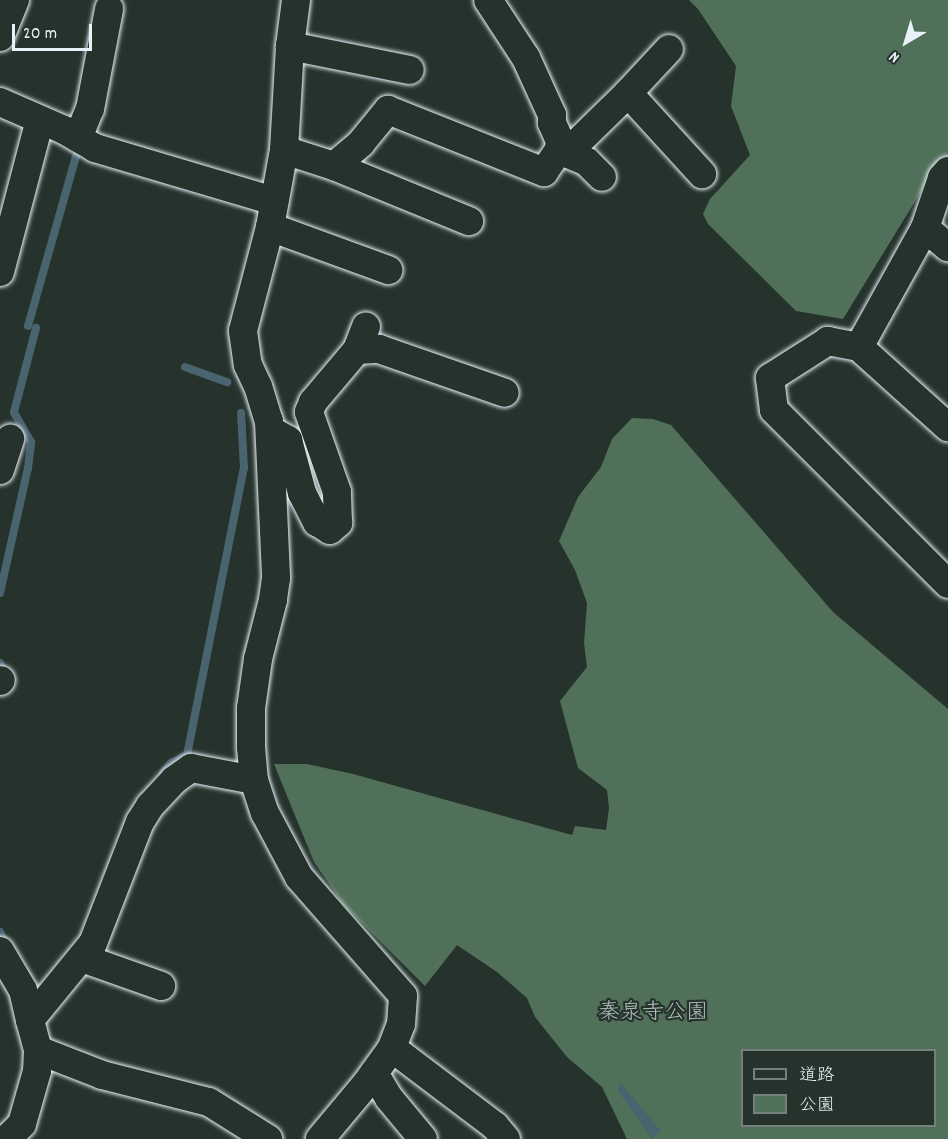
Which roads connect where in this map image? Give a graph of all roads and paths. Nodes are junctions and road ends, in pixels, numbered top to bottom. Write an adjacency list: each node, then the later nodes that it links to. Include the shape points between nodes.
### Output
1 (15, 0): 5 (street)
2 (296, 0): 6 (street)
3 (488, 0): 14 (street, via 526,58 552,115)
4 (109, 9): 12 (street, via 90,109)
5 (0, 37)
6 (290, 46): 8 (street); 13 (street)
7 (669, 50): 9 (street)
8 (410, 70)
9 (628, 93): 14 (street, via 576,144); 17 (street)
10 (0, 102): 11 (street)
11 (40, 120): 12 (street); 24 (street)
12 (78, 138): 19 (street, via 95,148)
13 (284, 150): 15 (street); 19 (street)
14 (559, 150): 15 (street, via 544,172 388,110 361,143); 18 (street, via 587,162)
15 (334, 166): 20 (street)
16 (948, 171): 21 (street)
17 (702, 174)
18 (602, 177)
19 (272, 214): 23 (street); 28 (street, via 243,331 248,365)
20 (470, 221)
21 (925, 228): 22 (street); 25 (street)
22 (948, 247)
23 (388, 270)
24 (0, 272)
25 (859, 347): 27 (street); 31 (street, via 828,340 770,378 774,410)
26 (505, 393): 28 (street, via 379,349 362,338 309,412 337,492 338,524 330,530 316,522 302,494 288,440)
27 (948, 427)
28 (270, 430): 32 (street, via 276,578 251,708)
29 (10, 440): 30 (street)
30 (0, 470)
31 (948, 585)
32 (255, 780): 34 (street, via 197,767 174,780 140,822 104,920); 37 (street, via 265,813 299,877 403,996 401,1024)
33 (0, 951): 36 (street, via 23,990)
34 (82, 958): 35 (street); 36 (street)
35 (161, 986)
36 (30, 1020): 38 (street)
37 (392, 1048): 39 (street); 44 (street, via 495,1126)
38 (38, 1050): 40 (street, via 37,1071 22,1124); 41 (street, via 102,1075 209,1102)
39 (374, 1073): 42 (street); 43 (street)
40 (7, 1139)
41 (268, 1139)
42 (320, 1139)
43 (423, 1139)
44 (506, 1139)

